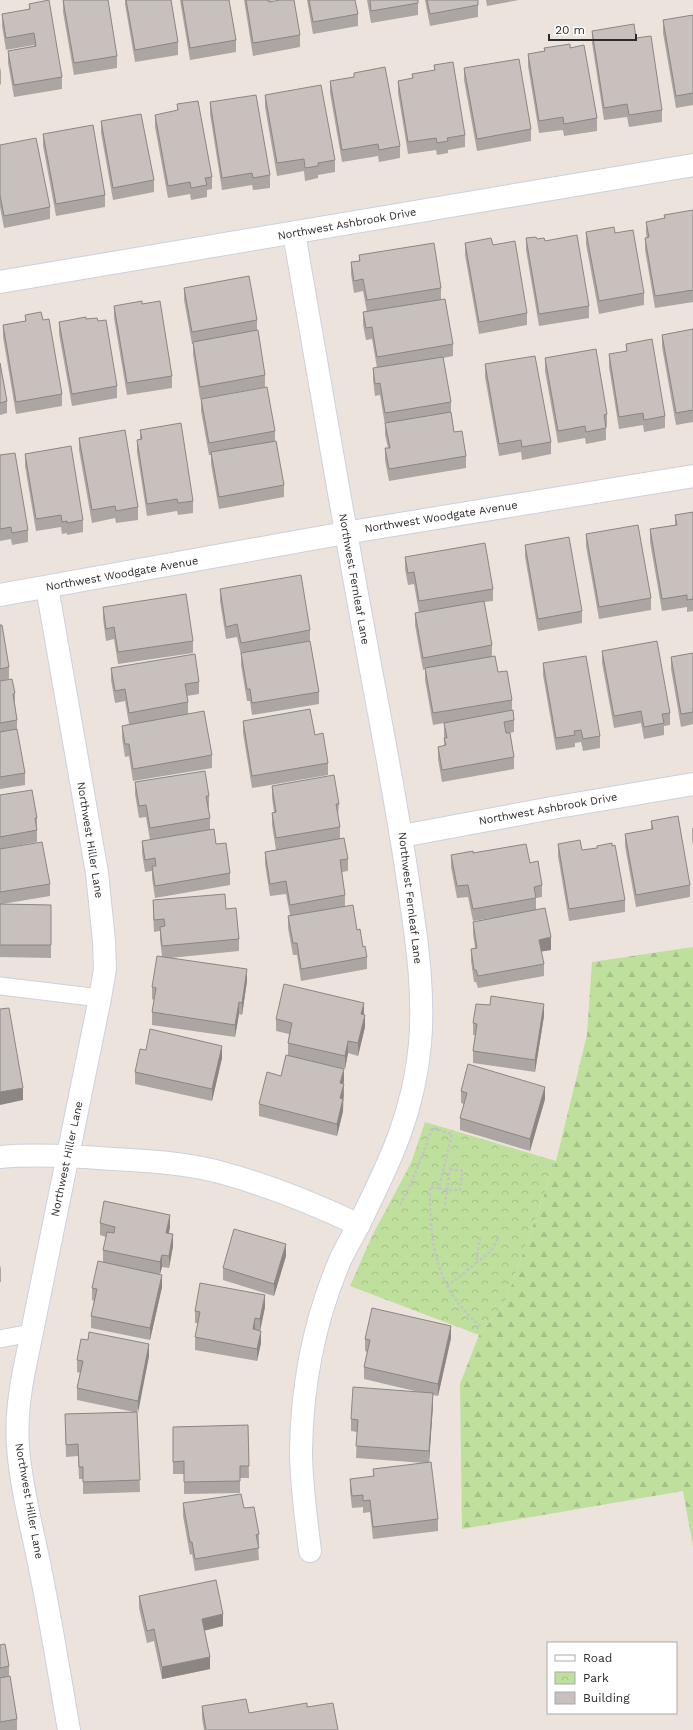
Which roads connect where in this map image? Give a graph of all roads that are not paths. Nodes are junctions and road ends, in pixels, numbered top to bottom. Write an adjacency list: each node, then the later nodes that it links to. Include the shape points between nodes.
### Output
1 (693, 165): 2 (street, Northwest Ashbrook Drive)
2 (294, 234): 3 (street, Northwest Ashbrook Drive); 5 (street, Northwest Fernleaf Lane)
3 (0, 282)
4 (693, 476): 5 (street, Northwest Woodgate Avenue)
5 (345, 533): 6 (street, Northwest Woodgate Avenue); 9 (street, Northwest Fernleaf Lane)
6 (47, 587): 7 (street, Northwest Woodgate Avenue); 11 (street, Northwest Hiller Lane, via 97,874 104,941)
7 (0, 595)
8 (693, 784): 9 (street, Northwest Ashbrook Drive)
9 (402, 836): 14 (street, Northwest Fernleaf Lane, via 418,948 422,1002 420,1043 408,1114 390,1160)
10 (0, 986): 11 (lane)
11 (100, 998): 12 (street, Northwest Hiller Lane, via 81,1097)
12 (66, 1156): 13 (street); 14 (street, via 178,1164 222,1173 275,1190); 15 (street, Northwest Hiller Lane)
13 (0, 1157)
14 (359, 1225): 17 (street, Northwest Fernleaf Lane, via 331,1285 320,1319 306,1384 302,1482)
15 (31, 1333): 16 (lane); 18 (street, Northwest Hiller Lane, via 19,1395 18,1447)
16 (0, 1339)
17 (310, 1551)
18 (69, 1730)

